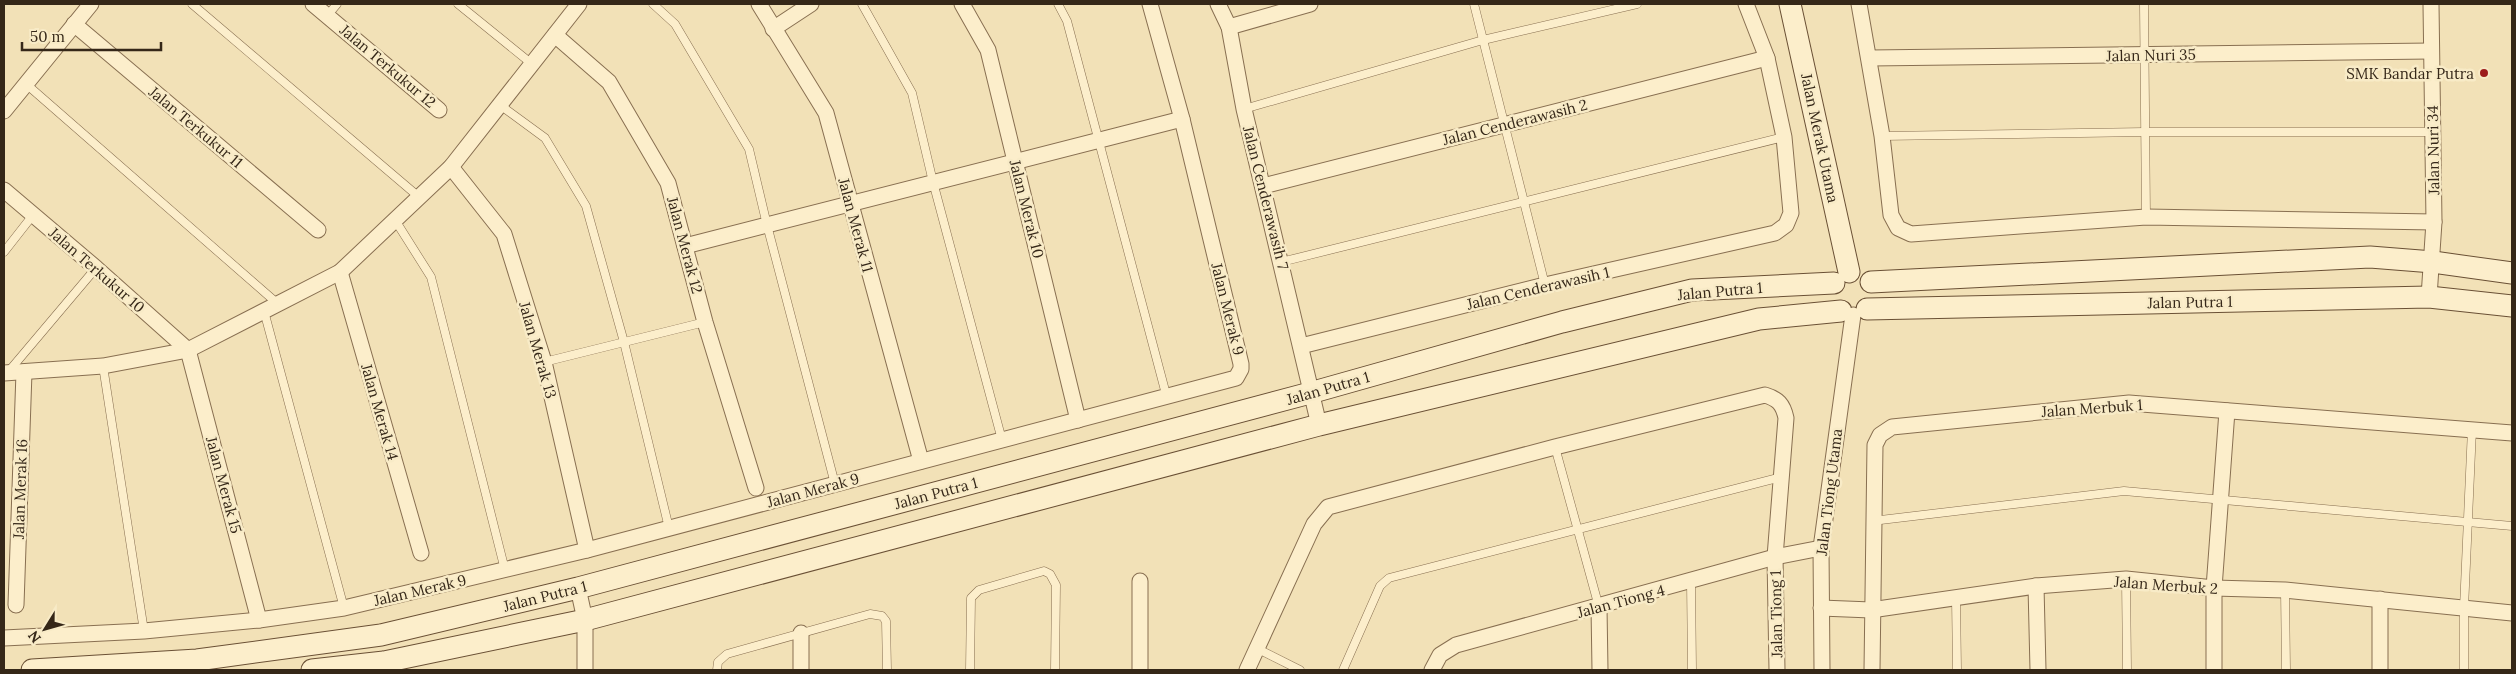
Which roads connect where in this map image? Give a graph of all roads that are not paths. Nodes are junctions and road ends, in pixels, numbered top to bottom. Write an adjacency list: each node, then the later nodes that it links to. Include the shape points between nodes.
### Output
1 (91, 4): 24 (street)
2 (192, 4): 51 (lane)
3 (313, 4): 23 (street, Jalan Terkukur 12)
4 (338, 4): 23 (lane)
5 (458, 4): 33 (lane)
6 (579, 4): 27 (street)
7 (653, 4): 58 (lane, via 675,24 749,149)
8 (759, 4): 26 (street, Jalan Merak 11)
9 (811, 4): 26 (street)
10 (862, 4): 48 (lane, via 912,93)
11 (962, 4): 46 (street, Jalan Merak 10, via 988,50)
12 (1058, 4): 45 (lane, via 1067,21)
13 (1150, 4): 39 (street, Jalan Merak 9)
14 (1218, 4): 25 (street, Jalan Cenderawasih 7)
15 (1310, 4): 25 (street)
16 (1474, 4): 28 (lane)
17 (1637, 4): 28 (lane)
18 (1746, 4): 31 (street)
19 (1790, 4): 67 (main road, Jalan Merak Utama)
20 (1859, 4): 32 (street)
21 (2144, 4): 30 (lane)
22 (2430, 4): 29 (street, Jalan Nuri 34)
23 (328, 16): 37 (street, Jalan Terkukur 12)
24 (74, 24): 34 (street); 59 (street, Jalan Terkukur 11)
25 (1229, 27): 36 (street, Jalan Cenderawasih 7)
26 (774, 28): 53 (street, Jalan Merak 11, via 826,113)
27 (555, 35): 33 (street); 60 (street, Jalan Merak 12, via 609,82 668,183)
28 (1483, 40): 36 (lane); 40 (lane)
29 (2431, 51): 30 (street, Jalan Nuri 35); 42 (street, Jalan Nuri 34)
30 (2144, 55): 32 (street, Jalan Nuri 35); 41 (lane)
31 (1767, 58): 40 (street, Jalan Cenderawasih 2); 44 (street)
32 (1870, 58): 43 (street)
33 (532, 64): 35 (street)
34 (25, 83): 38 (street); 71 (lane)
35 (500, 105): 47 (street); 76 (lane, via 545,138 586,206)
36 (1244, 109): 49 (street, Jalan Cenderawasih 7)
37 (439, 110)
38 (4, 111)
39 (1182, 119): 45 (street); 84 (street, Jalan Merak 9, via 1241,370 1231,381)
40 (1504, 125): 49 (street, Jalan Cenderawasih 2); 52 (lane)
41 (2145, 132): 42 (lane); 43 (lane); 55 (lane)
42 (2433, 132): 57 (street, Jalan Nuri 34)
43 (1882, 136): 55 (street, via 1891,215 1898,228 1911,234)
44 (1784, 137): 52 (lane); 69 (street, Jalan Cenderawasih 1, via 1791,213 1786,225 1775,233)
45 (1098, 140): 46 (street); 84 (lane)
46 (1016, 162): 48 (street); 86 (street, Jalan Merak 10)
47 (451, 167): 51 (street); 79 (street, Jalan Merak 13, via 504,234)
48 (933, 182): 53 (street); 90 (lane)
49 (1263, 186): 62 (street, Jalan Cenderawasih 7)
50 (4, 190): 54 (street, Jalan Terkukur 10)
51 (419, 198): 56 (street)
52 (1524, 201): 62 (lane); 69 (lane)
53 (850, 204): 58 (street); 92 (street, Jalan Merak 11)
54 (34, 215): 61 (lane); 64 (street, Jalan Terkukur 10)
55 (2146, 217): 57 (street)
56 (395, 220): 65 (street); 106 (lane, via 431,277)
57 (2434, 222): 63 (street, Jalan Nuri 34)
58 (767, 225): 60 (street); 94 (lane)
59 (318, 230)
60 (685, 246): 75 (street, Jalan Merak 12)
61 (4, 252)
62 (1281, 262): 77 (street, Jalan Cenderawasih 7)
63 (2433, 262): 66 (main road); 68 (main road, via 2370,257); 70 (street, Jalan Nuri 34)
64 (96, 268): 78 (street, Jalan Terkukur 10); 82 (lane)
65 (340, 272): 71 (street); 104 (street, Jalan Merak 14)
66 (2512, 273)
67 (1842, 278): 68 (main road, via 1865,276); 73 (main road, via 1832,298); 83 (main road, Jalan Putra 1, via 1692,290 1562,322)
68 (1871, 282): 73 (main road, via 1873,301)
69 (1545, 285): 77 (street, Jalan Cenderawasih 1)
70 (2430, 297): 72 (main road, Jalan Putra 1); 73 (main road, Jalan Putra 1)
71 (278, 304): 74 (street)
72 (2512, 306)
73 (1854, 311): 87 (main road, Jalan Putra 1, via 1759,319); 102 (street, Jalan Tiong Utama)
74 (264, 312): 78 (street); 118 (lane)
75 (706, 322): 76 (lane); 95 (street, Jalan Merak 12)
76 (624, 342): 79 (lane); 100 (lane)
77 (1301, 346): 83 (street, Jalan Cenderawasih 7)
78 (188, 350): 80 (street); 123 (street, Jalan Merak 15)
79 (544, 362): 103 (street, Jalan Merak 13)
80 (103, 366): 81 (street); 125 (lane)
81 (24, 372): 82 (street); 116 (street, Jalan Merak 16)
82 (5, 373)
83 (1310, 393): 87 (street, Jalan Cenderawasih 7); 111 (main road, Jalan Putra 1)
84 (1167, 398): 86 (street, Jalan Merak 9)
85 (2227, 411): 88 (street, Jalan Merbuk 1); 96 (street); 97 (street, Jalan Merbuk 1, via 2129,403 1892,427 1880,435 1875,445)
86 (1078, 420): 90 (street, Jalan Merak 9)
87 (1319, 425): 124 (main road, Jalan Putra 1)
88 (2472, 429): 89 (street, Jalan Merbuk 1); 98 (lane)
89 (2512, 433)
90 (1002, 440): 92 (street, Jalan Merak 9)
91 (1555, 446): 93 (street, Jalan Tiong 1, via 1765,395 1777,399 1785,413); 101 (lane); 128 (street, Jalan Tiong 1, via 1328,508 1314,524)
92 (921, 461): 94 (street, Jalan Merak 9)
93 (1781, 477): 101 (lane); 105 (street, Jalan Tiong 1)
94 (836, 484): 100 (street, Jalan Merak 9)
95 (756, 488)
96 (2220, 499): 97 (lane, via 2124,491); 98 (lane); 112 (street)
97 (1872, 521): 121 (street, Jalan Merbuk 1)
98 (2468, 522): 99 (lane); 120 (lane)
99 (2512, 526)
100 (669, 528): 103 (street, Jalan Merak 9)
101 (1577, 528): 117 (lane); 140 (lane, via 1386,580 1380,586)
102 (1821, 548): 105 (street, Jalan Tiong 4); 119 (street, Jalan Tiong Utama)
103 (587, 550): 106 (street, Jalan Merak 9)
104 (421, 553)
105 (1775, 557): 109 (street, Jalan Tiong 4); 144 (street, Jalan Tiong 1)
106 (505, 570): 118 (street, Jalan Merak 9)
107 (2126, 579): 110 (street, Jalan Merbuk 2); 112 (street, Jalan Merbuk 2); 149 (lane)
108 (1140, 581): 137 (street)
109 (1691, 581): 117 (street, Jalan Tiong 4); 143 (lane)
110 (2036, 586): 114 (street, Jalan Merbuk 2); 148 (street)
111 (578, 588): 124 (street); 129 (main road, Jalan Putra 1, via 381,635 197,660)
112 (2214, 588): 113 (street, Jalan Merbuk 2); 150 (street)
113 (2285, 590): 115 (street, Jalan Merbuk 2); 151 (lane)
114 (1956, 598): 121 (street, Jalan Merbuk 2); 147 (lane)
115 (2380, 599): 120 (street, Jalan Merbuk 2); 152 (street)
116 (16, 605)
117 (1599, 607): 141 (street, Jalan Tiong 4, via 1456,644 1440,655); 142 (street)
118 (344, 608): 123 (street, Jalan Merak 9)
119 (1821, 608): 121 (street, Jalan Merbuk 2); 145 (street, Jalan Tiong Utama)
120 (2464, 608): 122 (street, Jalan Merbuk 2); 153 (lane)
121 (1871, 610): 146 (street, Jalan Merbuk 1)
122 (2512, 613)
123 (259, 620): 125 (street, Jalan Merak 9)
124 (585, 620): 130 (main road, Jalan Putra 1, via 384,662); 131 (street)
125 (144, 631): 127 (street, Jalan Merak 9)
126 (801, 633): 132 (lane, via 727,654 718,662); 133 (street); 134 (lane, via 870,614 882,616 887,627)
127 (4, 638)
128 (1256, 648): 138 (street, Jalan Tiong 1); 139 (lane)
129 (32, 670)
130 (312, 670)
131 (585, 670)
132 (717, 670)
133 (801, 670)
134 (888, 670)
135 (970, 670): 136 (lane, via 970,598 979,590 1044,571 1056,585)
136 (1054, 670)
137 (1140, 670)
138 (1247, 670)
139 (1300, 670)
140 (1343, 670)
141 (1432, 670)
142 (1600, 670)
143 (1692, 670)
144 (1777, 670)
145 (1822, 670)
146 (1872, 670)
147 (1957, 670)
148 (2038, 670)
149 (2127, 670)
150 (2214, 670)
151 (2286, 670)
152 (2380, 670)
153 (2464, 670)

